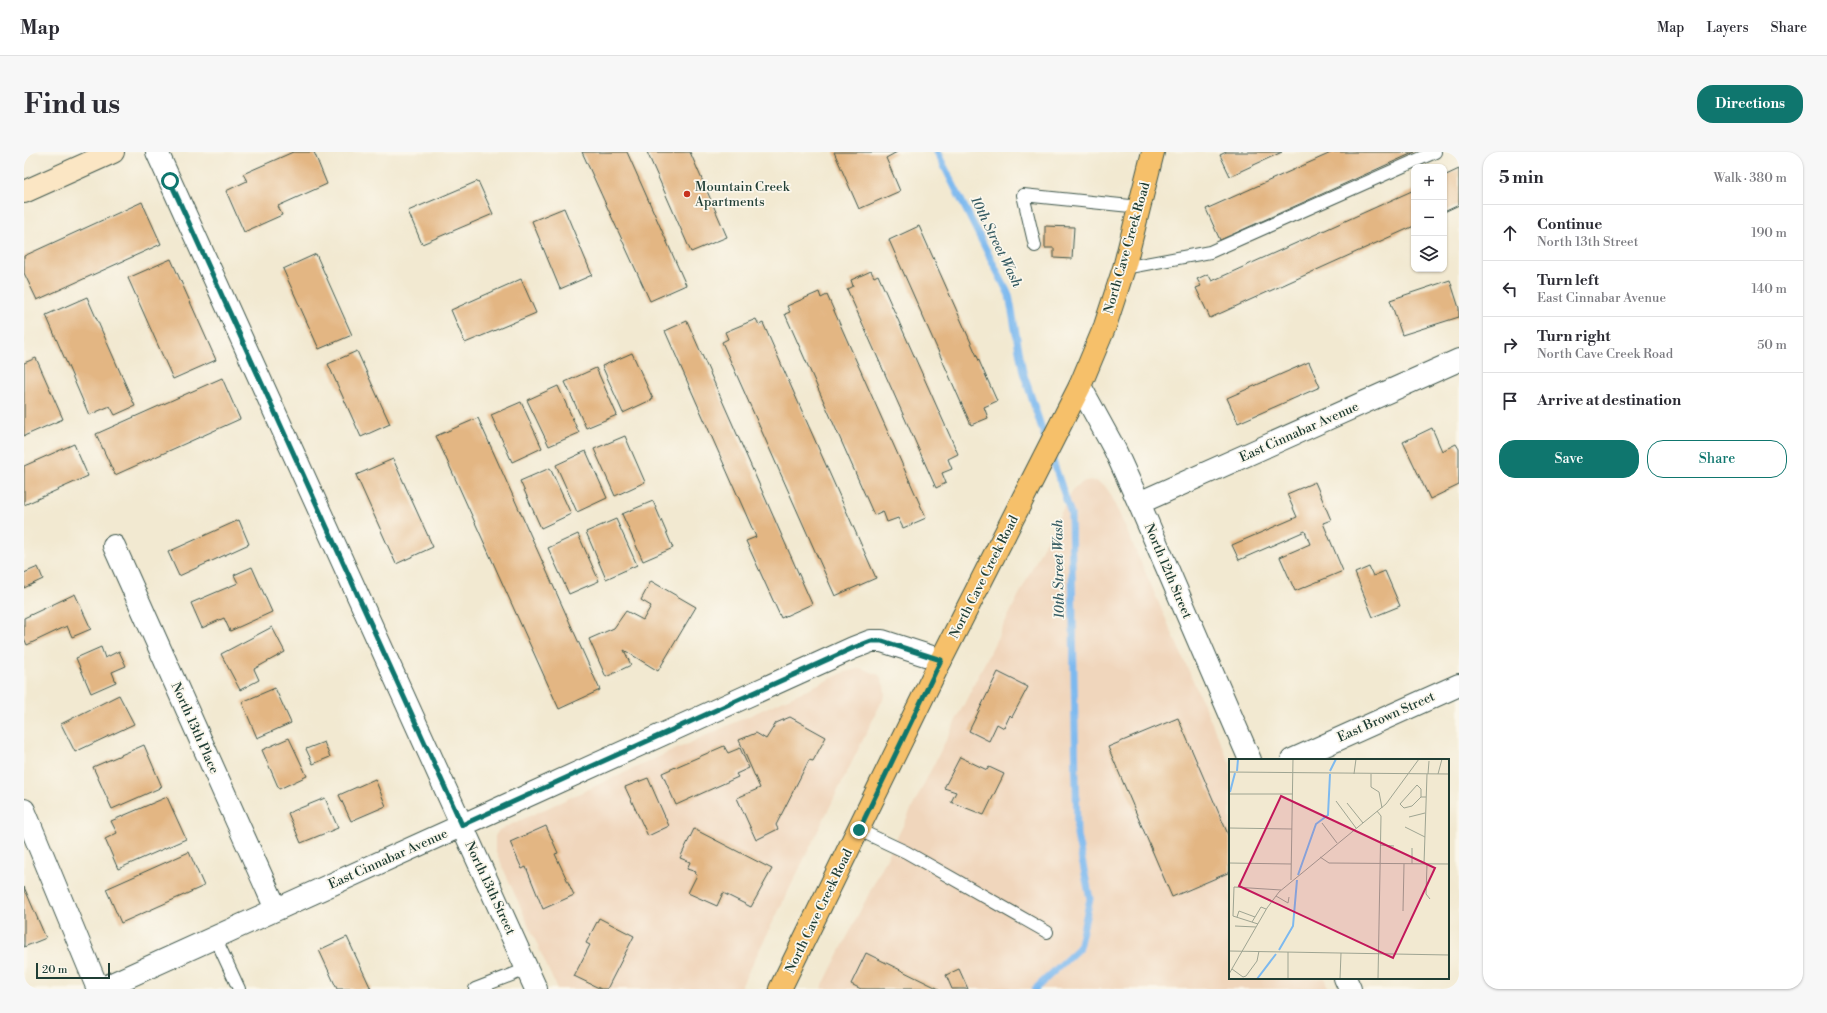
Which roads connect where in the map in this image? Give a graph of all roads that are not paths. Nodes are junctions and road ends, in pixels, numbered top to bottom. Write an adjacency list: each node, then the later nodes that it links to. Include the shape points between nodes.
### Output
1 (113, 152): 5 (street)
2 (158, 152): 18 (street, North 13th Street)
3 (1153, 152): 6 (main road, North Cave Creek Road)
4 (1435, 152): 8 (lane, via 1210,252)
5 (24, 192)
6 (1140, 207): 7 (lane, via 1023,195); 8 (main road, North Cave Creek Road)
7 (1035, 246)
8 (1124, 268): 10 (main road, North Cave Creek Road, via 1105,326)
9 (1459, 360): 11 (street, East Cinnabar Avenue)
10 (1080, 386): 11 (street, North 12th Street, via 1115,450); 13 (main road, North Cave Creek Road)
11 (1139, 504): 15 (street, North 12th Street)
12 (114, 546): 20 (street, North 13th Place)
13 (941, 660): 18 (street, East Cinnabar Avenue, via 882,641 871,641); 19 (main road, North Cave Creek Road)
14 (1459, 685): 16 (street, East Brown Street)
15 (1250, 759)
16 (1294, 759)
17 (24, 810): 26 (street)
18 (462, 825): 20 (street, East Cinnabar Avenue); 23 (street, North 13th Street)
19 (859, 830): 21 (lane, via 906,852); 31 (main road, North Cave Creek Road)
20 (276, 910): 22 (street, East Cinnabar Avenue)
21 (1047, 932)
22 (215, 937): 25 (street, East Cinnabar Avenue); 28 (lane)
23 (527, 969): 29 (lane); 30 (street, North 13th Street)
24 (1345, 979): 32 (street)
25 (124, 984): 27 (street, East Cinnabar Avenue)
26 (98, 989)
27 (101, 989)
28 (239, 989)
29 (475, 989)
30 (536, 989)
31 (780, 989)
32 (1350, 989)

